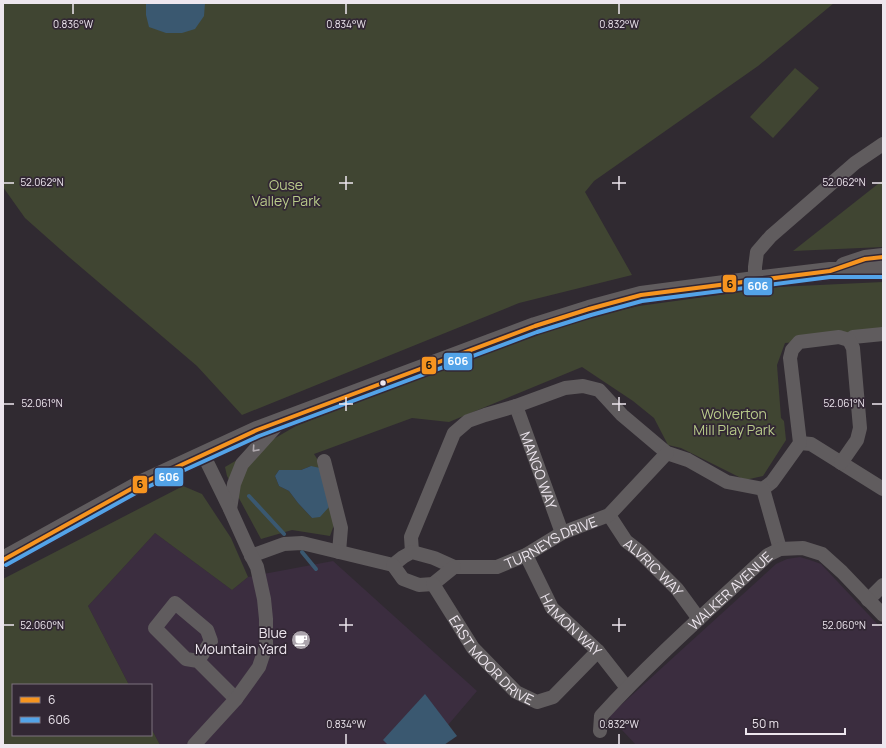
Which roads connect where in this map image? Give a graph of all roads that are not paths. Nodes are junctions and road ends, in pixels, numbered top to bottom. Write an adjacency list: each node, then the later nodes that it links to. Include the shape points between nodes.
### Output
1 (883, 144): 5 (street, via 855,163 772,236 757,252)
2 (883, 257): 3 (street, via 865,259)
3 (830, 271): 4 (street); 5 (street)
4 (883, 271)
5 (755, 280): 9 (street, via 641,295 589,309 535,326)
6 (883, 334): 7 (street, via 853,337)
7 (849, 340): 10 (street, via 839,337 799,342 792,350 790,358); 14 (street, via 853,348 860,428 857,440)
8 (516, 406): 11 (street, via 565,388 583,386 599,390); 19 (street, MANGO WAY); 22 (street, via 468,421 454,433 411,537)
9 (282, 420): 12 (street); 17 (street, one-way to 17, via 242,464 234,484)
10 (800, 443): 14 (street, via 811,444); 15 (street, via 772,482)
11 (667, 453): 15 (street, via 688,460 727,482); 18 (street, TURNEYS DRIVE)
12 (203, 454): 17 (street); 25 (street, via 140,484)
13 (324, 461): 21 (street, via 341,528)
14 (841, 463): 16 (street)
15 (763, 489): 20 (street)
16 (883, 489)
17 (230, 508): 24 (street)
18 (609, 515): 19 (street, TURNEYS DRIVE); 32 (street, ALVRIC WAY, via 626,541 677,589)
19 (562, 533): 23 (street, TURNEYS DRIVE)
20 (780, 550): 30 (street, WALKER AVENUE, via 802,548 822,554); 32 (street, WALKER AVENUE, via 768,555)
21 (339, 552): 24 (street, via 302,543 284,544); 26 (street)
22 (412, 552): 26 (street); 27 (street, TURNEYS DRIVE)
23 (526, 555): 27 (street, TURNEYS DRIVE, via 497,567); 33 (street, HAMON WAY, via 552,608)
24 (251, 556): 36 (street, via 257,567 264,599 266,646 259,667)
25 (3, 560)
26 (393, 565): 28 (street, via 403,579 419,585)
27 (454, 567): 28 (street)
28 (433, 584): 33 (street, EAST MOOR DRIVE, via 473,648 516,692 537,702 553,697)
29 (883, 585): 30 (street)
30 (868, 600): 31 (street, WALKER AVENUE)
31 (883, 615)
32 (699, 619): 35 (street, WALKER AVENUE)
33 (598, 651): 35 (street, HAMON WAY)
34 (198, 661): 36 (street)
35 (626, 688): 37 (street, WALKER AVENUE, via 601,716)
36 (236, 699): 38 (street)
37 (600, 731)
38 (194, 745)

